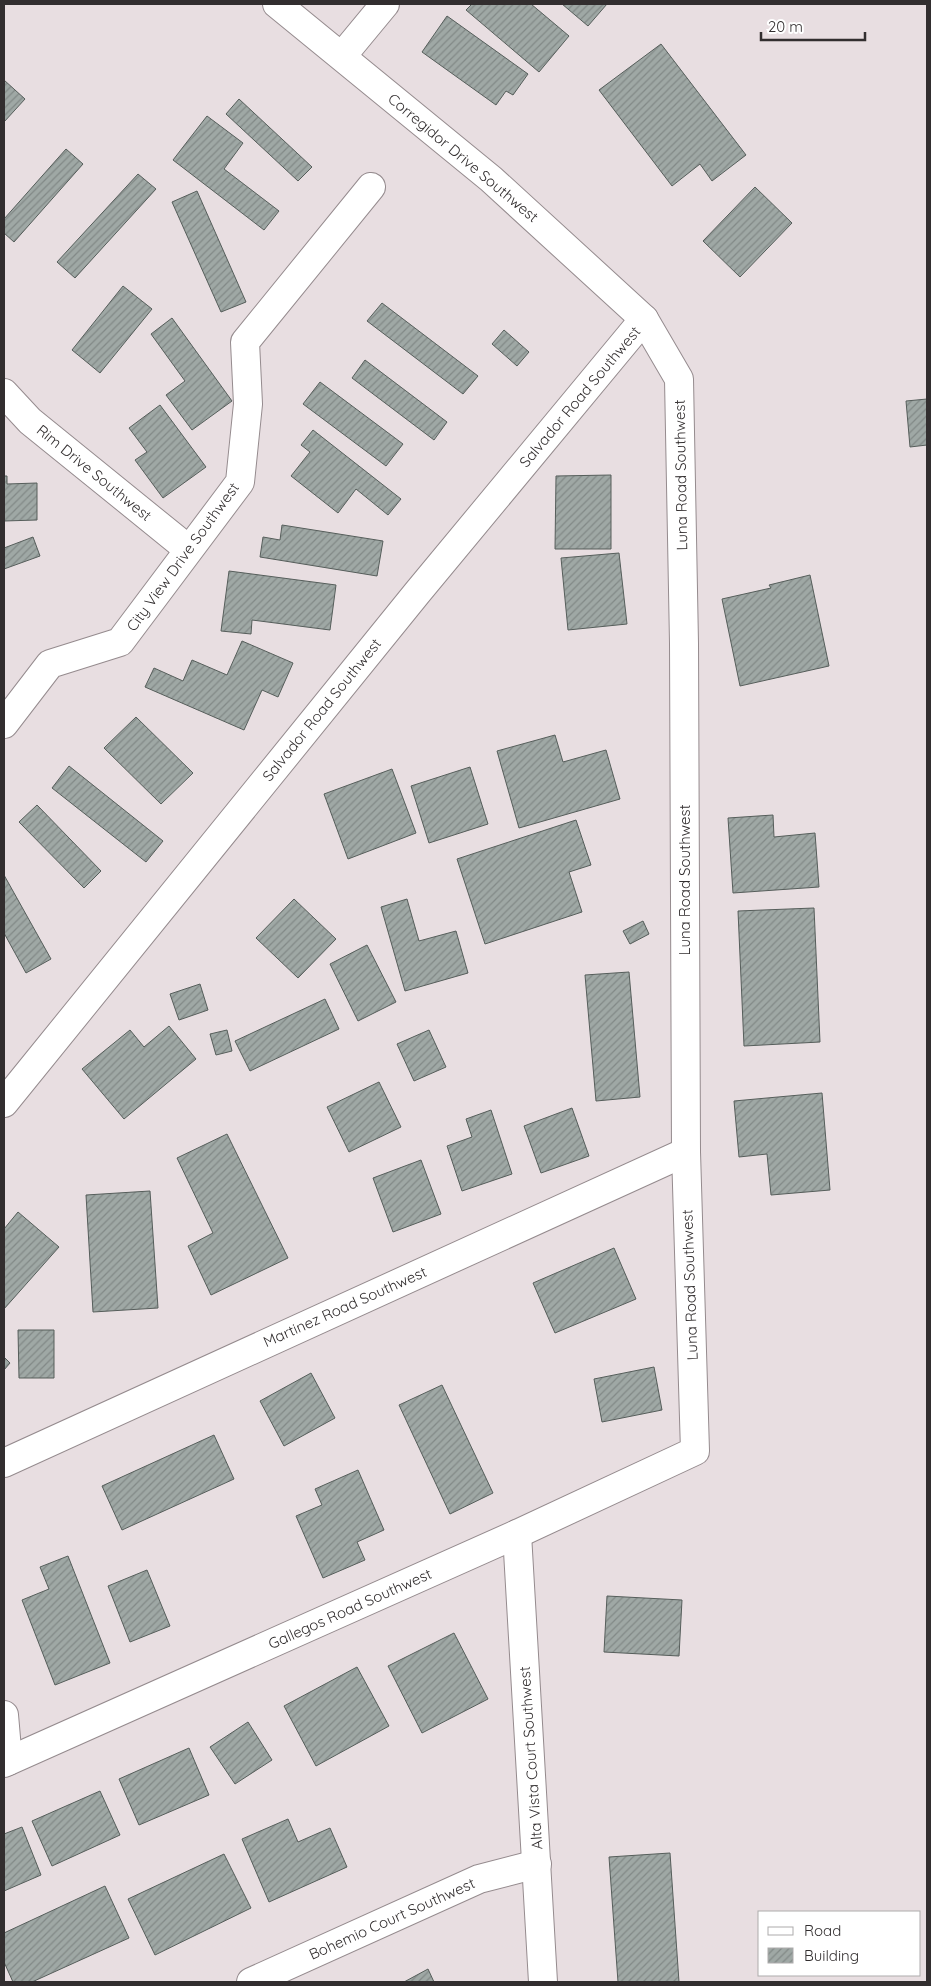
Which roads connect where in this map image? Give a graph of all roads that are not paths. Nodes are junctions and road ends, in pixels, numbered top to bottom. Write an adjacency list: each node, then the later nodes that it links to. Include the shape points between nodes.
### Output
1 (276, 4): 3 (street, Corregidor Drive Southwest)
2 (385, 4): 3 (street)
3 (342, 56): 5 (street, Corregidor Drive Southwest, via 491,179)
4 (371, 187): 7 (street, City View Drive Southwest, via 245,342 248,404 240,482)
5 (644, 319): 9 (street, Salvador Road Southwest, via 417,593); 10 (street, Luna Road Southwest, via 679,379 684,653)
6 (4, 393): 7 (street, Rim Drive Southwest, via 30,421)
7 (188, 549): 8 (street, City View Drive Southwest, via 120,642 50,664)
8 (4, 724)
9 (4, 1103)
10 (686, 1152): 11 (street, Luna Road Southwest); 12 (street, Martinez Road Southwest)
11 (695, 1451): 13 (street, Gallegos Road Southwest)
12 (4, 1463)
13 (517, 1534): 15 (street, Gallegos Road Southwest); 16 (street, Alta Vista Court Southwest)
14 (4, 1715): 15 (street)
15 (6, 1762)
16 (537, 1864): 17 (street, Bohemio Court Southwest, via 479,1879); 18 (street, Alta Vista Court Southwest)
17 (250, 1982)
18 (543, 1982)

